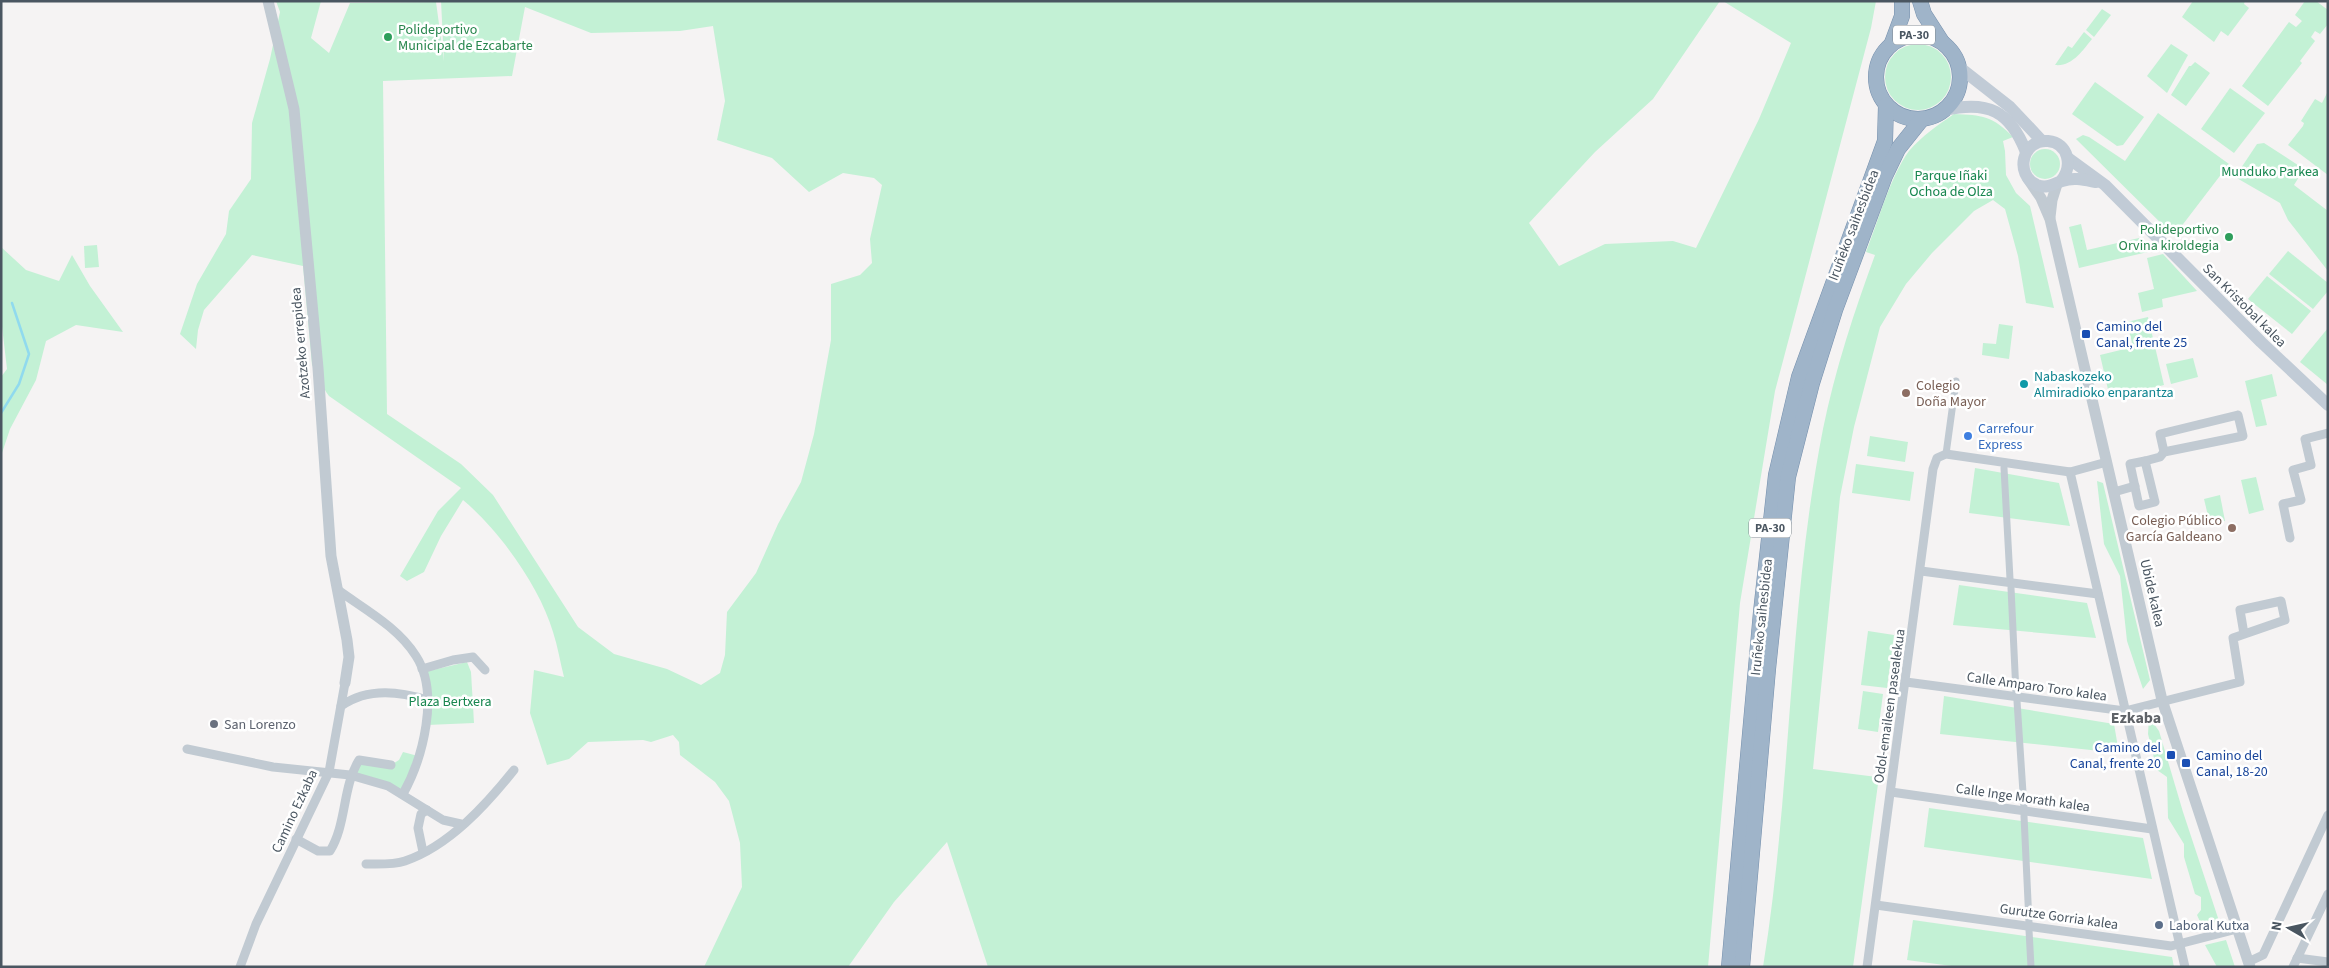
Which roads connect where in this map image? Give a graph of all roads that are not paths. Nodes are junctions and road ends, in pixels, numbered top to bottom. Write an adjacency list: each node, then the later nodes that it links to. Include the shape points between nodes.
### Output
1 (268, 1): 32 (street, Azotzeko errepidea, via 294,109 318,368 329,532)
2 (1902, 1): 5 (highway, PA-30, via 1902,16)
3 (1920, 1): 4 (highway, PA-30, via 1924,14)
4 (1942, 42): 5 (highway, PA-30, via 1930,36 1917,35); 6 (highway, PA-30)
5 (1892, 43): 7 (highway, PA-30, via 1877,66 1879,94)
6 (1959, 67): 8 (highway, via 1958,90); 10 (main road, via 2010,107)
7 (1886, 105): 9 (highway, via 1903,116); 65 (highway, Iruñeko saihesbidea / PA-30, via 1886,140 1799,377 1776,475 1760,612)
8 (1945, 110): 9 (highway, PA-30); 11 (main road, via 1966,105 1993,110 2015,129)
9 (1922, 119): 66 (highway, Iruñeko saihesbidea / PA-30, via 1898,149 1885,176 1835,310 1788,477)
10 (2042, 141): 11 (main road); 12 (main road, via 2056,143)
11 (2026, 152): 13 (main road, via 2023,165)
12 (2068, 158): 14 (main road, via 2068,170); 15 (main road, San Kristobal kalea)
13 (2028, 178): 14 (main road, via 2044,187); 16 (street, Ubide kalea)
14 (2059, 182): 15 (main road, via 2080,179); 16 (street, Ubide kalea, via 2052,200)
15 (2101, 183): 18 (main road, San Kristobal kalea)
16 (2050, 219): 23 (street, Ubide kalea)
17 (1956, 381): 21 (street, Odol-emaileen pasealekua)
18 (2328, 405)
19 (2328, 433): 28 (street, via 2305,439 2311,465 2294,470 2301,500 2283,504)
20 (2164, 452): 20 (street, via 2244,436 2238,415 2160,434); 22 (street, via 2160,457)
21 (1946, 454): 25 (street); 29 (street, Odol-emaileen pasealekua, via 1938,458 1933,469)
22 (2145, 460): 26 (street, via 2130,464); 26 (street, via 2154,502 2139,506)
23 (2107, 462): 25 (street); 27 (street, Ubide kalea)
24 (2004, 468): 30 (street)
25 (2070, 472): 33 (street)
26 (2135, 486): 27 (street)
27 (2114, 492): 40 (street, Ubide kalea)
28 (2290, 538)
29 (1921, 572): 33 (street); 37 (street, Odol-emaileen pasealekua)
30 (2010, 579)
31 (2011, 588): 68 (street)
32 (338, 590): 35 (street, via 401,638); 38 (street, Azotzeko errepidea, via 348,648)
33 (2098, 594): 42 (street)
34 (2244, 634): 34 (street, via 2286,620 2281,602 2240,610); 40 (street, Calle Amparo Toro kalea, via 2233,638 2240,682)
35 (422, 669): 36 (street, via 473,657); 39 (street)
36 (485, 670)
37 (1906, 682): 42 (street, Calle Amparo Toro kalea); 48 (street, Odol-emaileen pasealekua)
38 (345, 683): 41 (street, Camino Ezkaba)
39 (427, 700): 41 (street, via 409,694 377,694 360,696); 49 (street, via 428,725 412,779)
40 (2162, 700): 42 (street, Calle Amparo Toro kalea); 59 (street, Ubide kalea)
41 (341, 706): 46 (street, Camino Ezkaba)
42 (2125, 711): 53 (street)
43 (187, 749): 46 (street, via 272,767)
44 (391, 765): 47 (street, via 359,760)
45 (514, 770): 52 (street, via 482,810)
46 (329, 772): 47 (street); 54 (street, Camino Ezkaba)
47 (350, 775): 49 (street); 54 (street, via 337,839 330,851 318,851)
48 (1891, 792): 53 (street, Calle Inge Morath kalea); 58 (street, Odol-emaileen pasealekua)
49 (403, 794): 50 (street)
50 (427, 810): 52 (street, via 444,820); 55 (street, via 421,814 418,828)
51 (2328, 815): 63 (street, via 2263,955)
52 (461, 824): 55 (street, via 449,836)
53 (2152, 829): 60 (street)
54 (296, 839): 64 (street, Camino Ezkaba)
55 (423, 852): 56 (street, via 404,861)
56 (366, 864)
57 (2328, 894): 61 (street)
58 (1876, 905): 60 (street, Gurutze Gorria kalea, via 2171,946); 67 (street, Odol-emaileen pasealekua)
59 (2237, 929): 60 (street, Gurutze Gorria kalea); 63 (street, Ubide kalea)
60 (2180, 944): 69 (street)
61 (2297, 958): 62 (street); 70 (street)
62 (2328, 962)
63 (2249, 964)
64 (240, 967)
65 (1729, 967)
66 (1742, 967)
67 (1867, 967)
68 (2031, 967)
69 (2185, 967)
70 (2293, 967)

